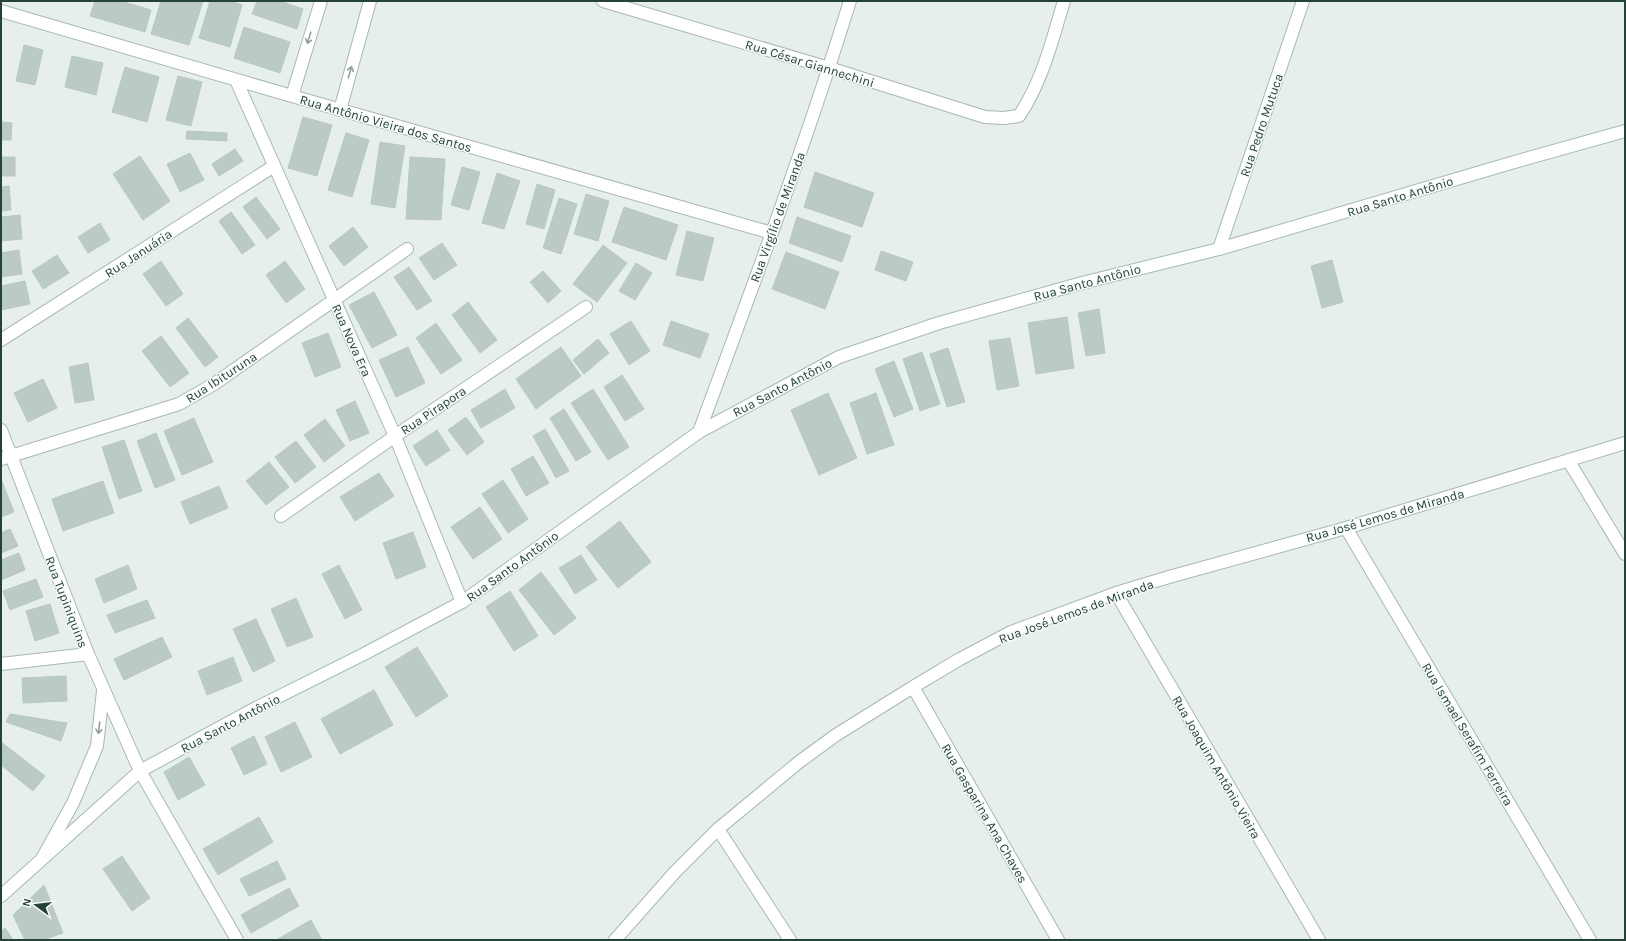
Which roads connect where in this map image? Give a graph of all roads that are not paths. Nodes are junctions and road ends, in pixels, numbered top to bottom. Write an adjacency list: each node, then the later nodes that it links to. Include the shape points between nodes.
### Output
1 (320, 1): 10 (street, one-way to 10)
2 (370, 1): 11 (street, one-way to 2)
3 (603, 1): 8 (street, Rua César Giannechini)
4 (850, 1): 8 (street, Rua Virgílio de Miranda)
5 (1064, 1): 8 (street, Rua César Giannechini, via 1038,82 1019,116 986,117)
6 (1303, 1): 16 (street, Rua Pedro Mutuca)
7 (1, 11): 9 (street, Rua Antônio Vieira dos Santos)
8 (829, 68): 14 (street, Rua Virgílio de Miranda)
9 (236, 80): 10 (street, Rua Antônio Vieira dos Santos); 13 (street, Rua Nova Era)
10 (292, 96): 11 (street, Rua Antônio Vieira dos Santos)
11 (340, 110): 14 (street, Rua Antônio Vieira dos Santos)
12 (1625, 131): 16 (street, Rua Santo Antônio)
13 (274, 166): 17 (street, Rua Nova Era); 19 (street, Rua Januária)
14 (772, 233): 21 (street, Rua Virgílio de Miranda)
15 (407, 248): 17 (street, Rua Ibituruna)
16 (1219, 250): 21 (street, Rua Santo Antônio, via 1082,283 946,321 839,357)
17 (334, 300): 22 (street, Rua Nova Era); 24 (street, Rua Ibituruna, via 214,384 180,404)
18 (586, 307): 22 (street, Rua Pirapora)
19 (1, 340)
20 (1, 430): 24 (street, Rua Tupiniquins)
21 (699, 432): 30 (street, Rua Santo Antônio)
22 (395, 436): 26 (street, Rua Pirapora); 30 (street, Rua Nova Era)
23 (1625, 443): 25 (street, Rua José Lemos de Miranda)
24 (6, 457): 31 (street, Rua Tupiniquins)
25 (1568, 460): 27 (street, Rua José Lemos de Miranda); 28 (street)
26 (281, 516)
27 (1346, 528): 29 (street, Rua José Lemos de Miranda); 44 (street, Rua Ismael Serafim Ferreira)
28 (1625, 554)
29 (1116, 593): 33 (street, Rua José Lemos de Miranda, via 1011,632); 43 (street, Rua Joaquim Antônio Vieira)
30 (462, 602): 35 (street, Rua Santo Antônio)
31 (88, 654): 32 (street); 34 (street, Rua Tupiniquins)
32 (1, 664)
33 (913, 686): 36 (street, Rua José Lemos de Miranda, via 799,762); 42 (street, Rua Gasparina Ana Chaves)
34 (103, 689): 35 (street, Rua Tupiniquins); 37 (street, Rua Santo Antônio, one-way to 37, via 97,746 73,803)
35 (140, 771): 37 (street, Rua Santo Antônio); 39 (street, Rua Tupiniquins)
36 (718, 829): 40 (street, Rua José Lemos de Miranda); 41 (street)
37 (42, 860): 38 (street, Rua Santo Antônio)
38 (1, 896)
39 (237, 940)
40 (614, 940)
41 (790, 940)
42 (1058, 940)
43 (1319, 940)
44 (1590, 940)

